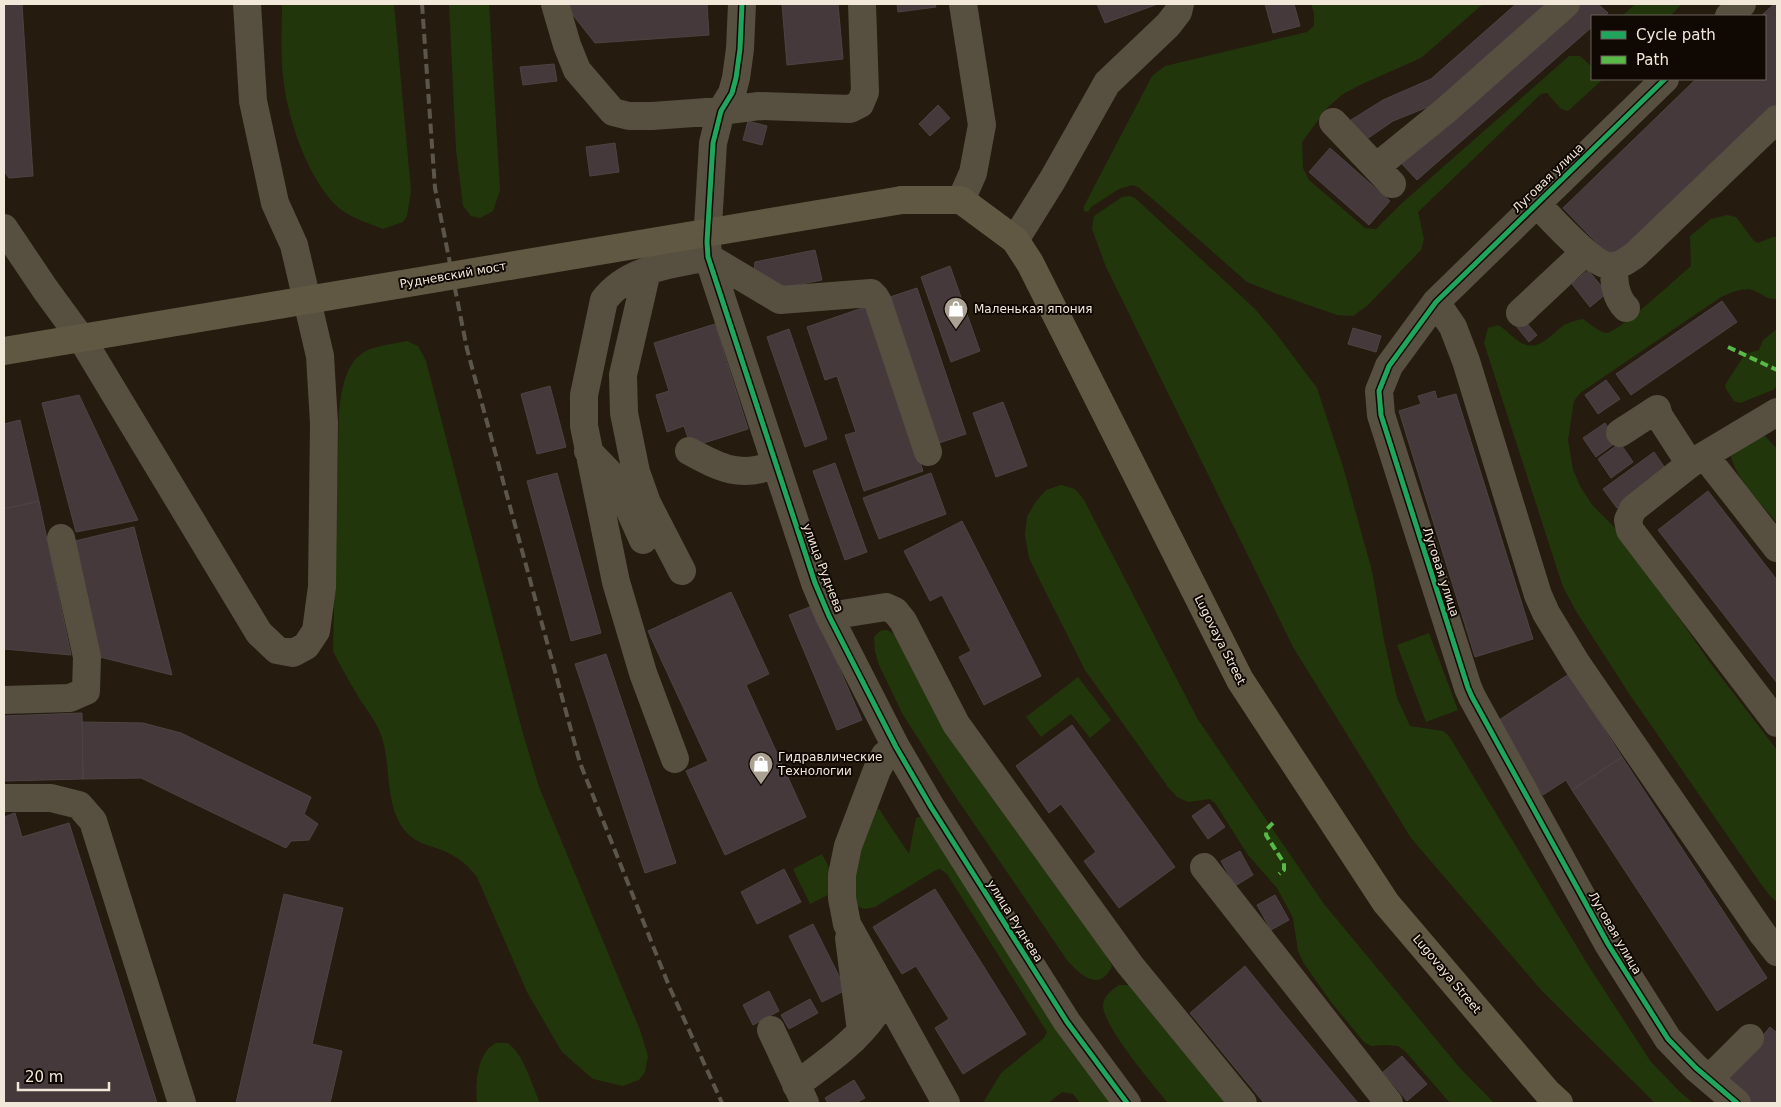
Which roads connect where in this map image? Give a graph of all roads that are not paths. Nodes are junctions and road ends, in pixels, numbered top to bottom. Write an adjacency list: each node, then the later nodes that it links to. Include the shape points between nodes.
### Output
1 (247, 4): 16 (street, via 253,101 276,203 294,245 320,356 324,422 322,587 316,631 306,646 293,653 277,650 259,633 83,342)
2 (555, 4): 11 (street, via 577,70 613,112 652,116)
3 (742, 4): 11 (street, улица Руднева, via 736,78)
4 (862, 4): 11 (street, via 865,92 860,104 850,109 759,106)
5 (963, 4): 14 (street, via 982,125 973,173)
6 (1180, 4): 17 (street, via 1168,25 1107,83)
7 (1566, 4): 13 (street, via 1445,111 1384,175)
8 (1742, 4): 9 (street)
9 (1730, 15)
10 (1664, 80): 15 (street, Луговая улица)
11 (722, 111): 19 (street, улица Руднева, via 713,143)
12 (1777, 119): 20 (street, via 1635,255)
13 (1333, 122)
14 (961, 200): 17 (main road, Lugovaya Street); 25 (main road, Рудневский мост, bridge, via 902,200)
15 (1536, 203): 18 (street); 22 (street, Луговая улица)
16 (4, 228)
17 (1015, 240): 57 (main road, Lugovaya Street, via 1030,263 1240,680 1386,903)
18 (1585, 252): 20 (street, via 1604,265); 24 (street)
19 (708, 257): 21 (street); 30 (street, via 777,299 871,294 875,297); 32 (street, улица Руднева)
20 (1614, 267): 23 (street, via 1620,302)
21 (647, 271): 28 (street, via 618,285 604,300 584,395); 36 (street, via 624,374 624,413 636,472 647,503)
22 (1436, 302): 45 (street, via 1452,327 1466,361 1546,613 1577,664); 50 (street, Луговая улица, via 1389,366 1379,392 1381,415 1468,688 1608,944 1668,1039)
23 (1626, 308)
24 (1520, 313)
25 (4, 351)
26 (1774, 418): 31 (street)
27 (1620, 433): 31 (street, via 1658,409 1659,416)
28 (588, 451): 34 (street, via 616,480); 41 (street, via 616,582 643,673)
29 (690, 451): 32 (street, via 741,472 762,470)
30 (928, 452)
31 (1698, 460): 35 (street); 39 (street, via 1633,509 1628,520 1630,530)
32 (776, 464): 37 (street, улица Руднева, via 815,583)
33 (61, 538): 38 (street, via 88,657 86,691 70,698)
34 (643, 540)
35 (1777, 548)
36 (682, 571)
37 (830, 616): 40 (street, улица Руднева); 55 (street, via 886,607 903,621 956,724 1119,949)
38 (4, 700)
39 (1777, 723)
40 (896, 748): 44 (street, via 885,755 877,770 848,846 842,875); 54 (street, улица Руднева, via 1067,1022)
41 (675, 759)
42 (4, 798): 52 (street, via 51,798 79,805 93,821)
43 (1204, 867): 56 (street)
44 (847, 924): 46 (street); 48 (street)
45 (1777, 952)
46 (885, 992): 48 (street, via 876,1013); 53 (street)
47 (771, 1030): 51 (street)
48 (861, 1031): 51 (street)
49 (1750, 1038): 50 (street)
50 (1710, 1079): 58 (street, Луговая улица)
51 (800, 1094)
52 (182, 1103)
53 (946, 1103)
54 (1127, 1103)
55 (1243, 1103)
56 (1389, 1103)
57 (1559, 1103)
58 (1737, 1103)

